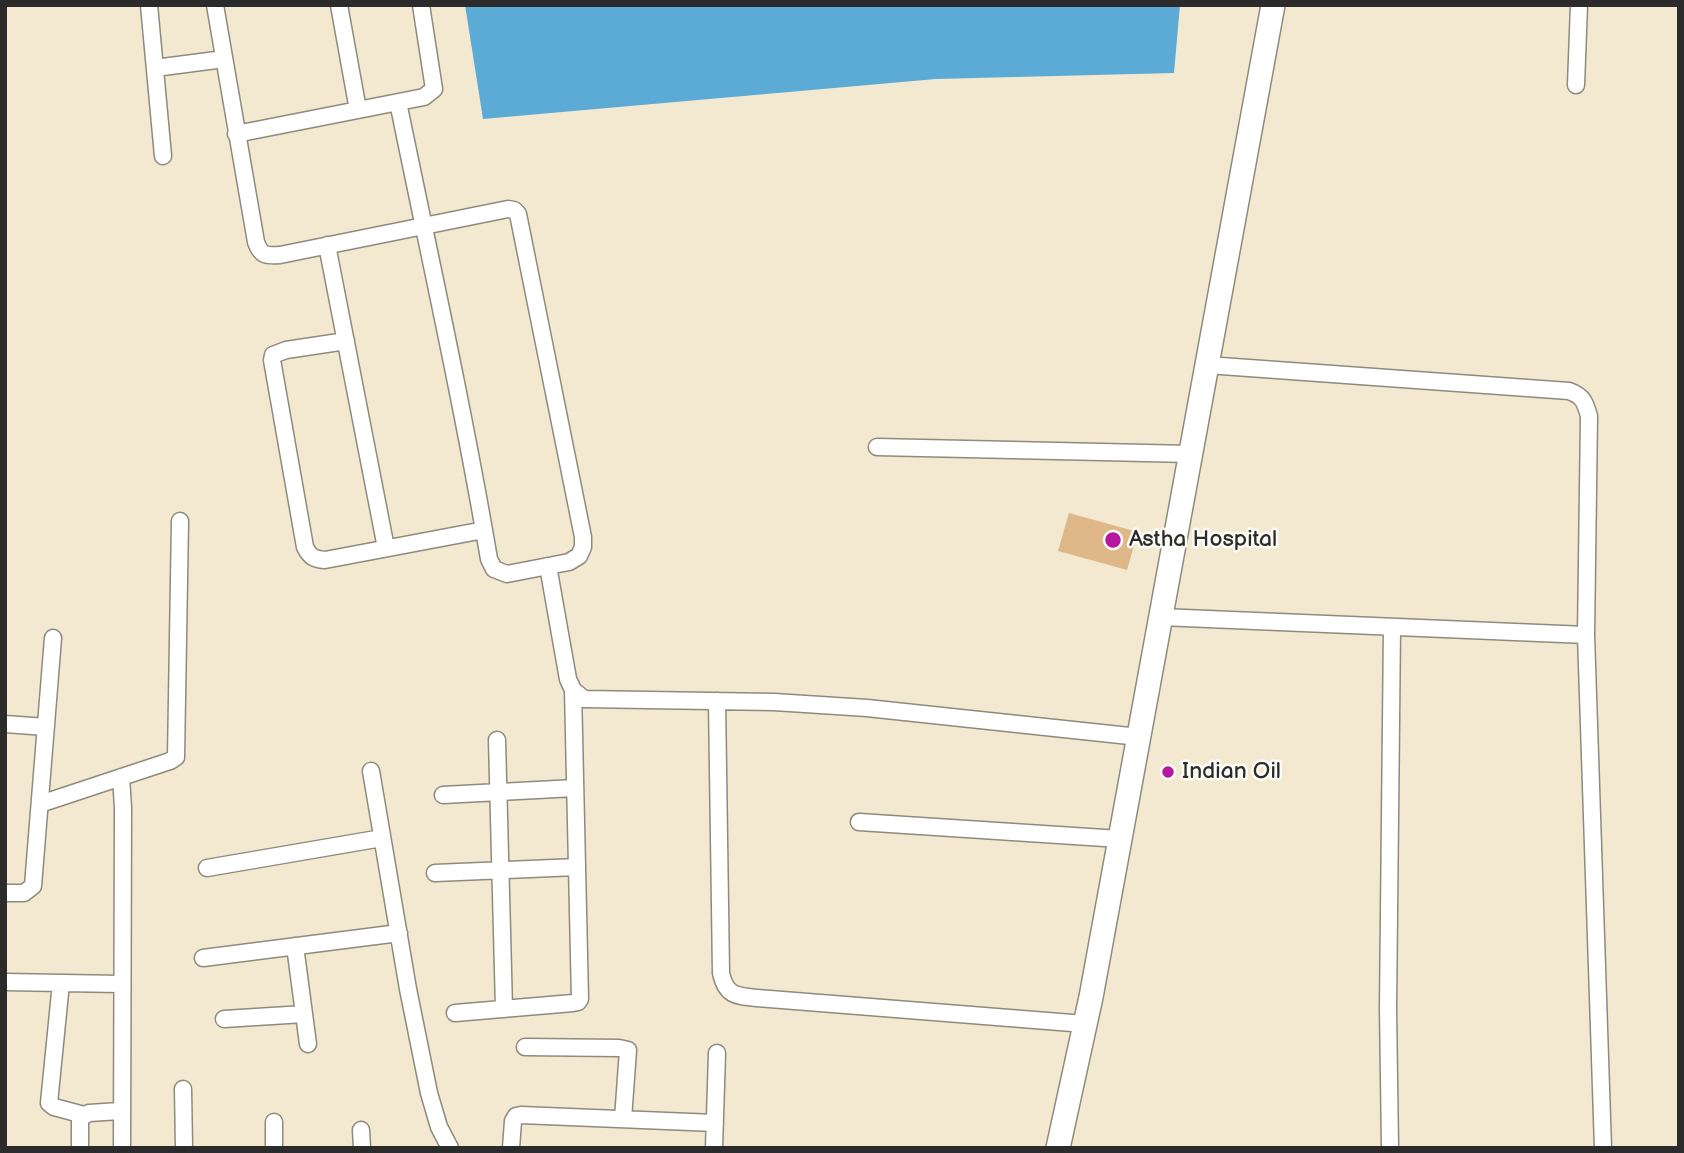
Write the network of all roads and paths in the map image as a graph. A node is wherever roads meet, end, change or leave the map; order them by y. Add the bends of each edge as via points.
1 (149, 5) edge
2 (215, 5) edge
3 (339, 5) edge
4 (421, 5) edge
5 (1273, 5) edge
6 (1579, 5) edge
7 (224, 59) junction
8 (155, 68) junction
9 (1576, 85) dead end
10 (398, 102) junction
11 (358, 110) junction
12 (236, 134) junction
13 (163, 156) dead end
14 (423, 226) junction
15 (327, 245) junction
16 (346, 341) junction
17 (1207, 365) junction
18 (877, 447) dead end
19 (1191, 454) junction
20 (180, 521) dead end
21 (484, 530) junction
22 (386, 548) junction
23 (548, 566) junction
24 (1161, 617) junction
25 (1392, 627) junction
26 (1586, 635) junction
27 (53, 638) dead end
28 (572, 691) junction
29 (717, 701) junction
30 (5, 724) edge
31 (46, 727) junction
32 (1139, 737) junction
33 (497, 740) dead end
34 (371, 771) dead end
35 (121, 777) junction
36 (575, 788) junction
37 (499, 792) junction
38 (443, 795) dead end
39 (40, 804) junction
40 (859, 821) dead end
41 (382, 838) junction
42 (1120, 839) junction
43 (577, 867) junction
44 (207, 868) dead end
45 (500, 869) junction
46 (435, 873) dead end
47 (5, 893) edge
48 (399, 933) junction
49 (295, 946) junction
50 (203, 958) dead end
51 (5, 982) edge
52 (61, 983) junction
53 (121, 984) junction
54 (503, 1009) junction
55 (455, 1013) dead end
56 (304, 1014) junction
57 (224, 1019) dead end
58 (1085, 1024) junction
59 (308, 1044) dead end
60 (525, 1047) dead end
61 (717, 1053) dead end
62 (183, 1089) dead end
63 (120, 1111) junction
64 (84, 1115) junction
65 (623, 1119) junction
66 (274, 1122) dead end
67 (715, 1124) junction
68 (361, 1130) dead end
69 (80, 1148) edge
70 (122, 1148) edge
71 (184, 1148) edge
72 (274, 1148) edge
73 (362, 1148) edge
74 (450, 1148) edge
75 (511, 1148) edge
76 (714, 1148) edge
77 (1058, 1148) edge
78 (1390, 1148) edge
79 (1603, 1148) edge

1 - 8 street
2 - 7 street
3 - 11 street
4 - 10 street via 434,89 425,97
5 - 17 highway
6 - 9 street
7 - 8 street
7 - 12 street
8 - 13 street
10 - 11 street
10 - 14 street
11 - 12 street
12 - 15 street via 260,252 267,256
14 - 15 street
14 - 21 street
14 - 23 street via 509,209 518,214 583,537 579,556
15 - 16 street
16 - 22 street
16 - 22 street via 286,350 271,360 305,547 315,559
17 - 19 highway
17 - 26 street via 1578,394 1589,416
18 - 19 street
19 - 24 highway
20 - 35 street via 177,752 170,761
21 - 22 street
21 - 23 street via 489,559 499,573
23 - 28 street
24 - 25 street
24 - 32 highway
25 - 26 street
25 - 78 street
26 - 79 street
27 - 31 street
28 - 29 street via 593,700
28 - 36 street
29 - 32 street via 912,711
29 - 58 street via 721,973 729,992
30 - 31 street
31 - 39 street
32 - 42 highway
33 - 37 street
34 - 41 street
35 - 39 street
35 - 53 street
36 - 37 street
36 - 43 street
37 - 38 street
37 - 45 street
39 - 47 street via 33,886 24,893
40 - 42 street
41 - 44 street
41 - 48 street
42 - 58 highway
43 - 45 street
43 - 54 street via 580,999
45 - 46 street
45 - 54 street
48 - 49 street
48 - 74 street via 429,1093
49 - 50 street
49 - 56 street
51 - 52 street
52 - 53 street
52 - 64 street via 49,1103
53 - 63 street
54 - 55 street
56 - 57 street
56 - 59 street
58 - 77 highway
60 - 65 street via 628,1050
61 - 67 street
62 - 71 street
63 - 64 street
63 - 70 street
64 - 69 street via 79,1123
65 - 67 street
65 - 75 street via 516,1116
66 - 72 street
67 - 76 street
68 - 73 street

